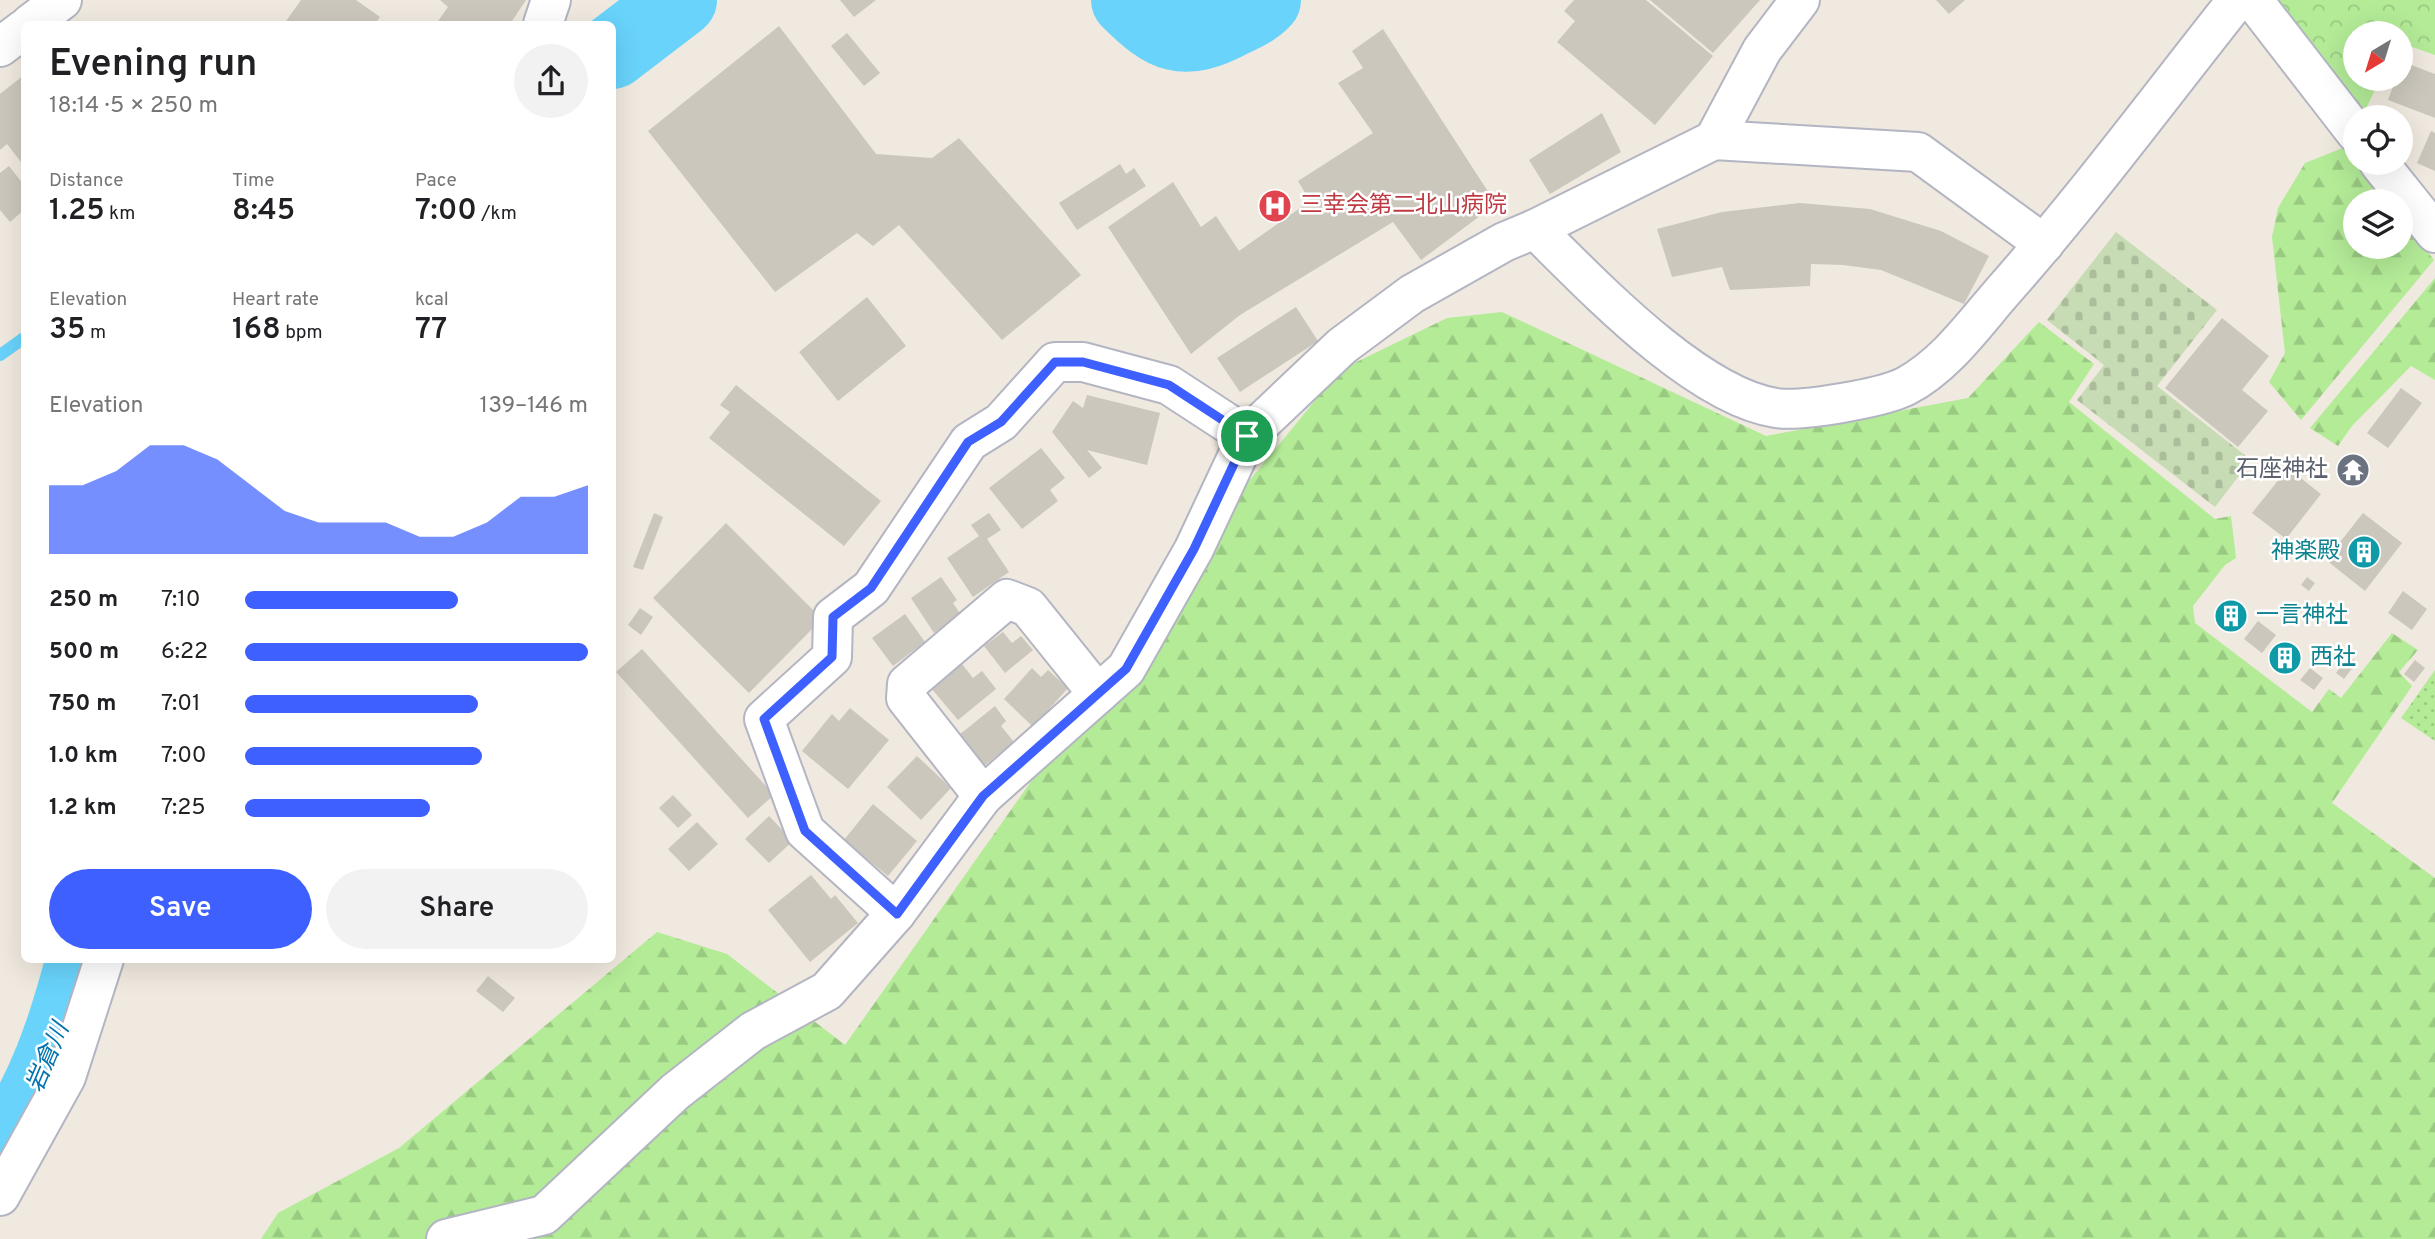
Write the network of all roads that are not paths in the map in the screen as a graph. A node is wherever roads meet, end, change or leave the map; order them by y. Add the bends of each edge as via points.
1 (62, 0) edge
2 (551, 0) edge
3 (1800, 0) edge
4 (2237, 0) edge
5 (2253, 0) edge
6 (34, 21) edge
7 (544, 21) edge
8 (21, 31) edge
9 (0, 47) edge
10 (2343, 116) edge
11 (1714, 140) junction
12 (2389, 175) edge
13 (1535, 229) junction
14 (2435, 233) edge
15 (2044, 244) junction
16 (1247, 436) junction
17 (1098, 694) junction
18 (983, 796) junction
19 (897, 914) junction
20 (103, 963) edge
21 (0, 1196) edge
22 (446, 1239) edge

1 - 6 street
2 - 7 street
3 - 11 street via 1762,50
4 - 15 street
5 - 10 street
8 - 9 street
11 - 13 street
11 - 15 street via 1918,152
12 - 14 street
13 - 15 street via 1684,364 1735,394 1776,408 1849,401 1905,386 1951,351
13 - 16 street via 1412,295 1342,346
16 - 17 street via 1194,549 1126,669
16 - 19 street via 1169,385 1083,362 1055,362 1001,422 968,442 871,588 833,617 832,657 764,719 805,831
17 - 18 street
17 - 18 street via 1028,607 1007,599 907,684 905,698
18 - 19 street
19 - 22 street via 827,991 753,1031 675,1093 544,1215
20 - 21 street via 66,1077

